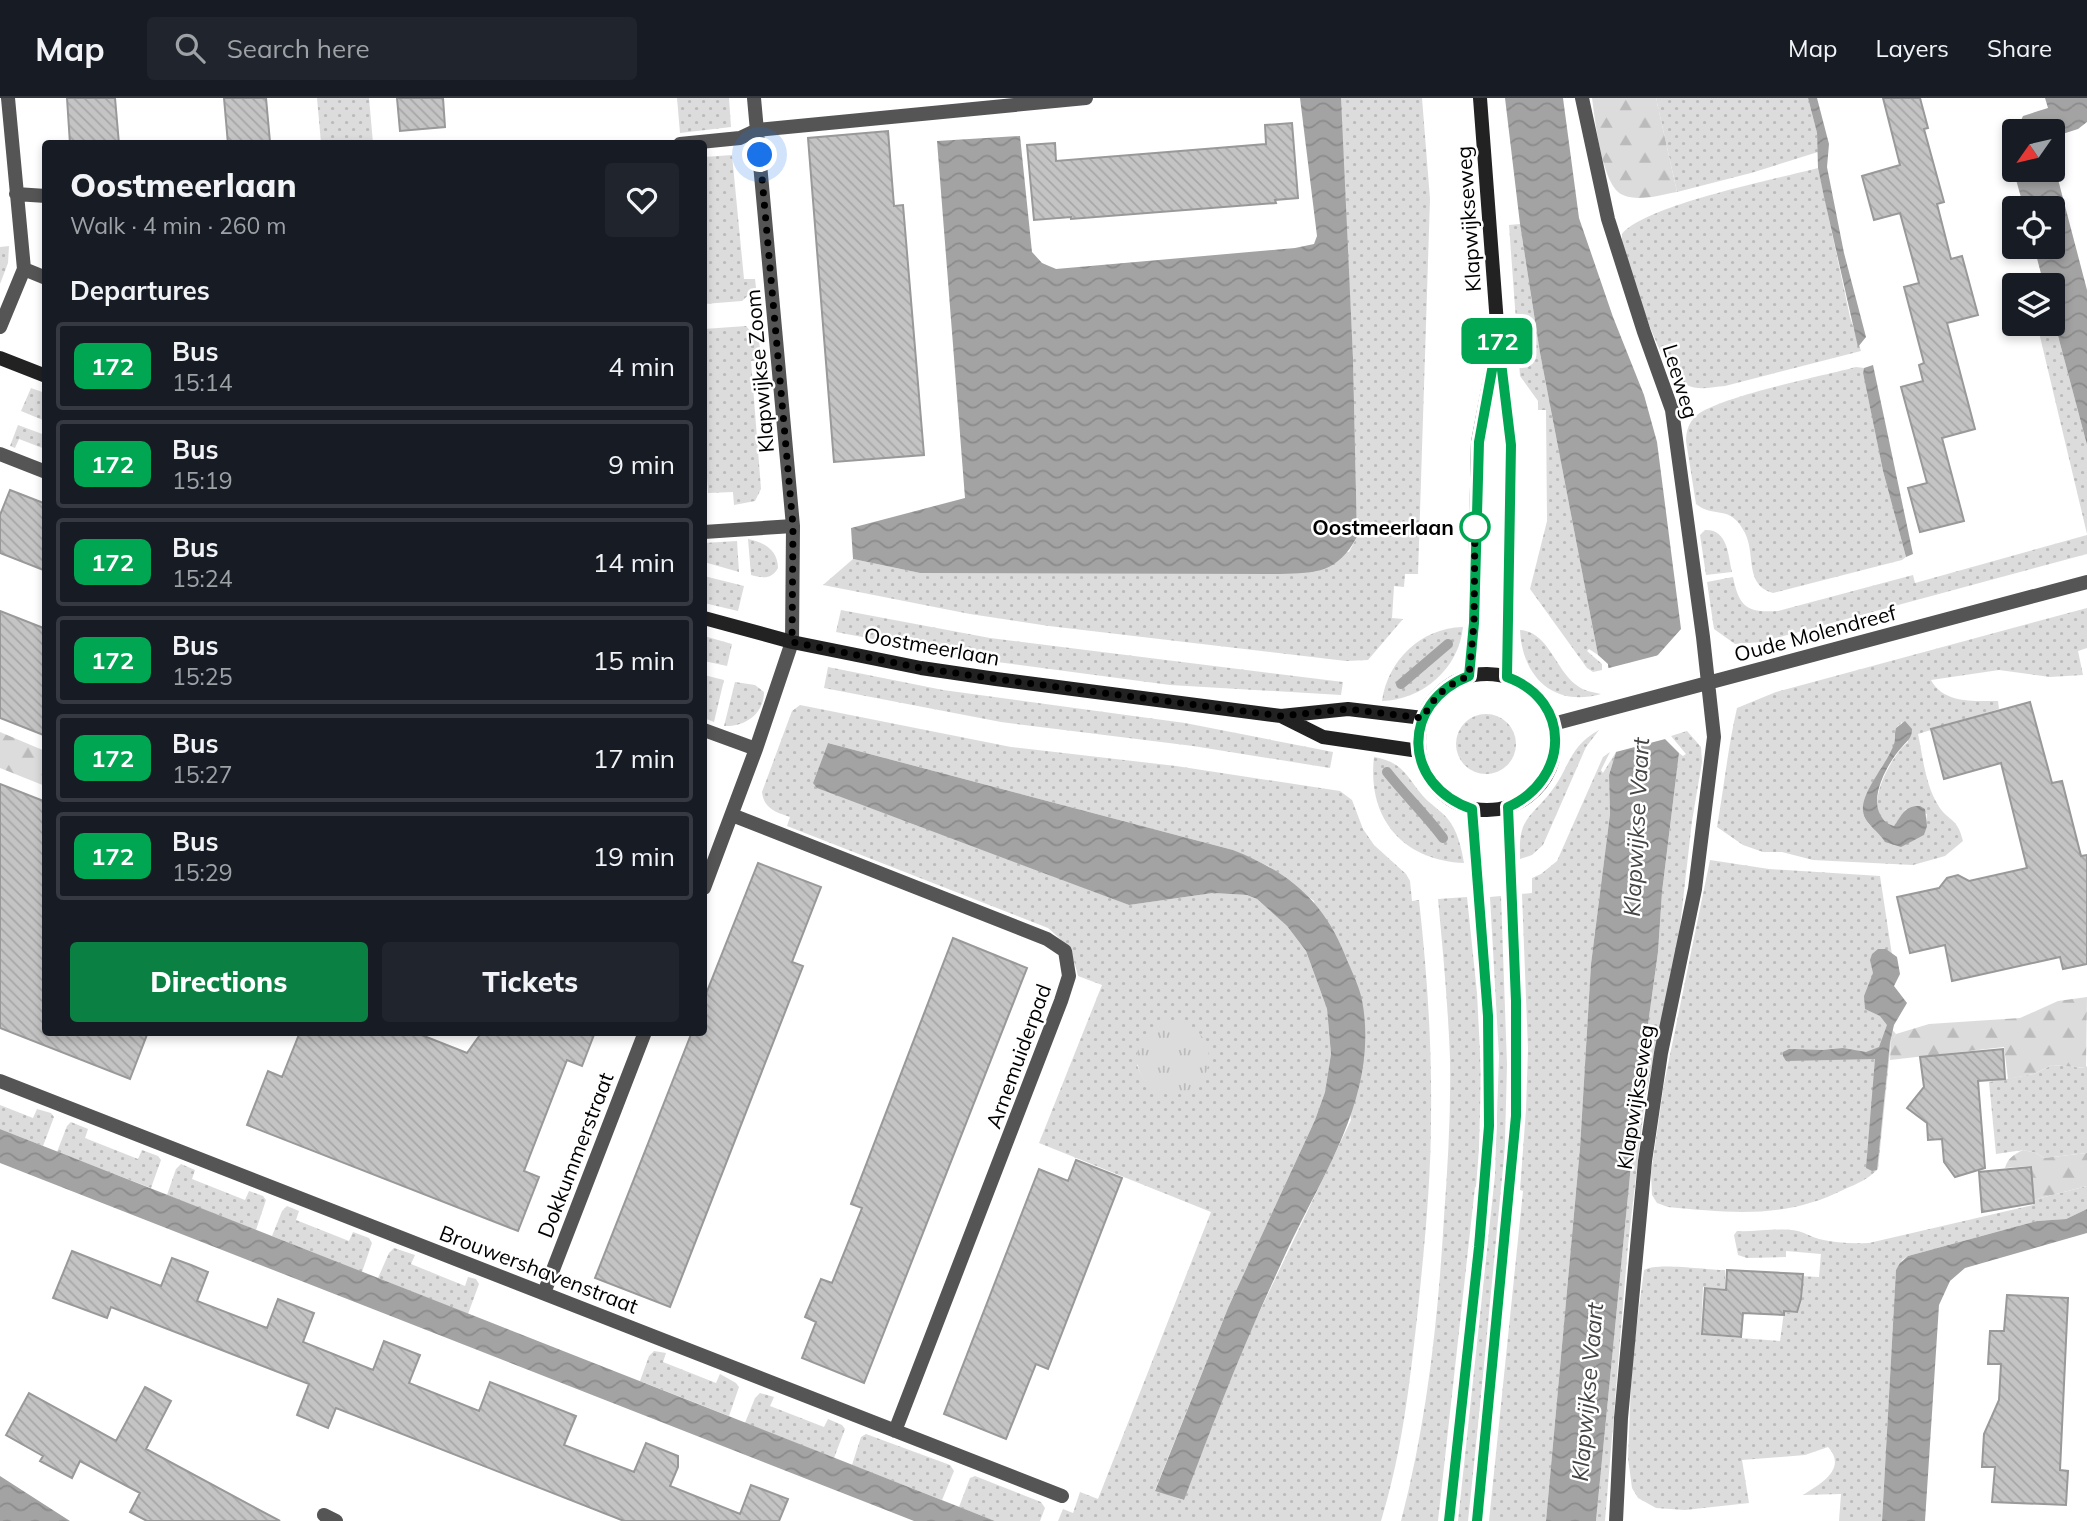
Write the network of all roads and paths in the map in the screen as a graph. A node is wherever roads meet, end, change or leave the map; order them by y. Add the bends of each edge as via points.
1 (8, 98) edge
2 (754, 98) edge
3 (1086, 98) edge
4 (1480, 98) edge
5 (1582, 98) edge
6 (757, 130) junction
7 (707, 141) edge
8 (16, 194) junction
9 (42, 196) edge
10 (24, 269) junction
11 (42, 276) edge
12 (0, 327) edge
13 (1498, 337) junction
14 (0, 358) edge
15 (42, 374) edge
16 (0, 454) edge
17 (42, 470) edge
18 (793, 526) junction
19 (707, 532) edge
20 (2087, 582) edge
21 (707, 619) edge
22 (792, 642) junction
23 (1469, 676) junction
24 (1507, 677) junction
25 (1708, 683) junction
26 (1281, 716) junction
27 (1423, 718) junction
28 (1553, 724) junction
29 (707, 731) edge
30 (756, 750) junction
31 (1419, 751) junction
32 (1508, 807) junction
33 (1472, 809) junction
34 (732, 816) junction
35 (707, 880) edge
36 (643, 1036) edge
37 (0, 1081) edge
38 (544, 1293) junction
39 (895, 1431) junction
40 (1062, 1496) dead end
41 (1449, 1521) edge
42 (1477, 1521) edge
43 (1616, 1521) edge

1 - 8 street
2 - 6 street, Klapwijkse Zoom
3 - 6 street
4 - 13 main road, Klapwijkseweg
5 - 25 street, Leeweg via 1608,219 1672,410
6 - 7 street via 740,138
6 - 18 street, Klapwijkse Zoom
8 - 9 street
8 - 10 street
10 - 11 street
10 - 12 street
13 - 23 main road, Klapwijkseweg via 1479,442
13 - 24 main road, Klapwijkseweg via 1511,445
14 - 15 main road
16 - 17 street
18 - 19 street
18 - 22 street, Klapwijkse Zoom
20 - 25 street, Oude Molendreef
21 - 22 main road, Oostmeerlaan
22 - 26 main road, Oostmeerlaan via 921,668
22 - 30 street
23 - 24 main road
23 - 27 main road via 1439,692
24 - 28 main road via 1536,695
25 - 28 street, Oude Molendreef
25 - 43 street, Klapwijkseweg via 1714,737 1695,889 1661,1053 1645,1161
26 - 27 main road, Oostmeerlaan via 1348,709
26 - 31 main road, Oostmeerlaan via 1323,737
27 - 31 main road
28 - 32 main road via 1555,750 1548,774 1532,793
29 - 30 street
30 - 34 street
31 - 33 main road via 1433,783 1457,804
32 - 33 main road
32 - 42 main road via 1516,1116
33 - 41 main road via 1488,1016 1489,1126
34 - 35 street
34 - 39 street, Arnemuiderpad via 1047,939 1065,951 1069,976 1062,1001
36 - 38 street, Dokkummerstraat
37 - 38 street, Brouwershavenstraat
38 - 39 street, Brouwershavenstraat
39 - 40 street, Brouwershavenstraat

